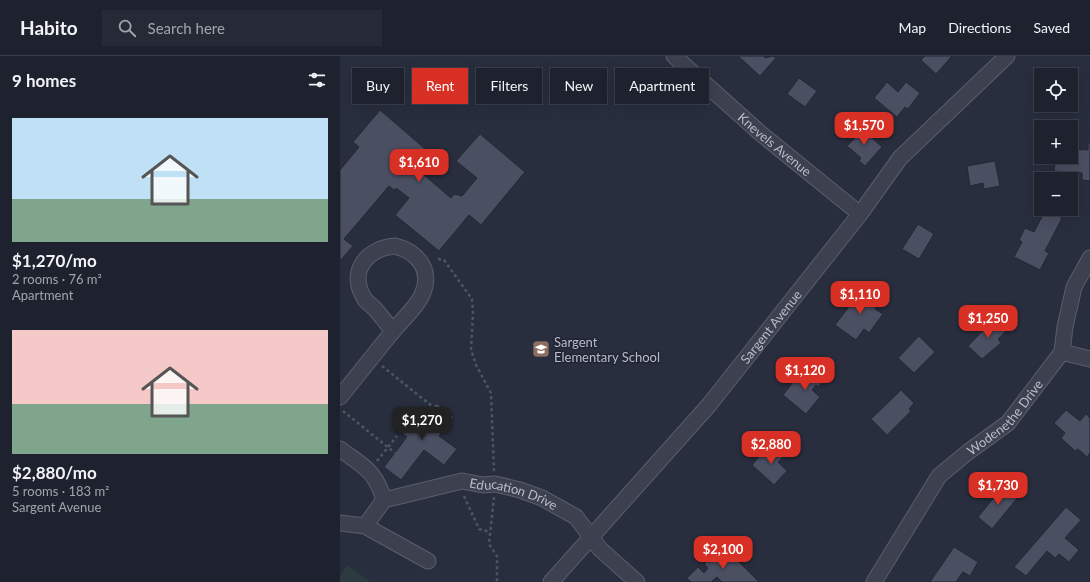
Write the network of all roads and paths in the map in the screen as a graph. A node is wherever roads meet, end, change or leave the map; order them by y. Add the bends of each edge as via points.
1 (674, 56) edge
2 (1007, 56) edge
3 (860, 214) junction
4 (1090, 258) edge
5 (438, 259) dead end
6 (393, 331) junction
7 (1062, 352) junction
8 (1090, 359) edge
9 (381, 365) dead end
10 (340, 397) edge
11 (433, 407) dead end
12 (340, 408) edge
13 (397, 436) dead end
14 (388, 447) junction
15 (340, 449) edge
16 (395, 453) dead end
17 (369, 471) junction
18 (462, 481) junction
19 (495, 484) junction
20 (384, 500) junction
21 (340, 523) edge
22 (366, 526) junction
23 (490, 532) junction
24 (592, 537) junction
25 (428, 561) dead end
26 (497, 582) edge
27 (551, 582) edge
28 (637, 582) edge
29 (874, 582) edge

1 - 3 street, Knevels Avenue via 759,132
2 - 3 street, Sargent Avenue via 900,158
3 - 24 street, Sargent Avenue via 709,405
4 - 7 street via 1074,287
5 - 19 path via 444,260 451,268 472,299 471,349 476,365 491,393
6 - 6 street via 422,296 425,285 424,269 415,255 406,249 384,246 365,258 358,279 365,300
6 - 10 street
7 - 8 street
7 - 29 street, Wodenethe Drive via 1008,423 939,476
9 - 11 path
12 - 14 path
13 - 14 path
14 - 16 path
14 - 17 path
15 - 17 street
17 - 20 street via 380,485
18 - 19 street, Education Drive
18 - 20 street, Education Drive
18 - 23 path via 462,493 479,529
19 - 23 path
19 - 24 street, Education Drive via 542,498 576,517
20 - 22 street
21 - 22 street
22 - 25 street
23 - 26 path via 489,544 497,556
24 - 27 street, Sargent Avenue
24 - 28 street via 600,549

